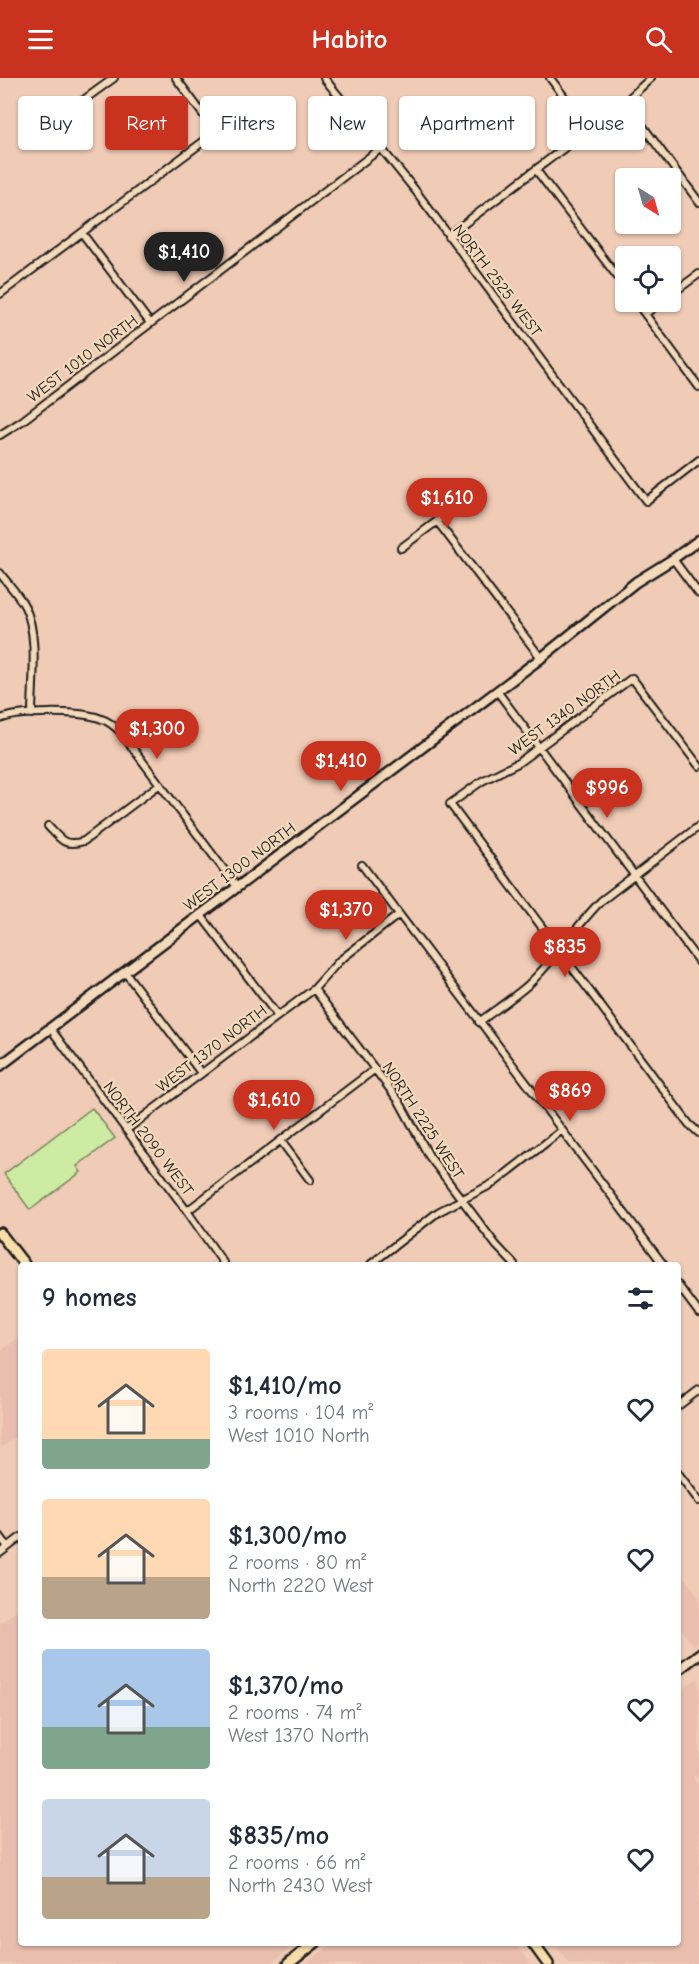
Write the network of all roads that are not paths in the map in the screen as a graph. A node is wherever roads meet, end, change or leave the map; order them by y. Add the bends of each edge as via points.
1 (114, 78) edge
2 (176, 78) edge
3 (324, 78) edge
4 (550, 78) edge
5 (651, 78) edge
6 (89, 96) edge
7 (338, 96) edge
8 (564, 96) edge
9 (632, 96) edge
10 (645, 129) edge
11 (379, 150) edge
12 (381, 150) edge
13 (561, 150) edge
14 (536, 170) junction
15 (699, 202) edge
16 (82, 233) junction
17 (448, 236) junction
18 (615, 274) edge
19 (699, 274) edge
20 (681, 287) edge
21 (0, 294) edge
22 (648, 312) edge
23 (645, 314) joint
24 (150, 323) junction
25 (699, 387) edge
26 (0, 435) edge
27 (699, 460) edge
28 (478, 490) dead end
29 (437, 521) junction
30 (699, 540) edge
31 (401, 548) dead end
32 (673, 559) junction
33 (0, 573) edge
34 (699, 594) edge
35 (540, 658) junction
36 (497, 691) junction
37 (32, 714) junction
38 (0, 719) edge
39 (539, 747) junction
40 (699, 766) edge
41 (160, 784) junction
42 (48, 826) dead end
43 (699, 826) edge
44 (362, 866) dead end
45 (634, 875) junction
46 (237, 887) junction
47 (200, 914) junction
48 (398, 915) junction
49 (559, 950) junction
50 (699, 962) edge
51 (125, 972) junction
52 (314, 989) junction
53 (277, 1015) junction
54 (480, 1022) junction
55 (50, 1028) junction
56 (0, 1066) edge
57 (375, 1069) junction
58 (201, 1073) junction
59 (126, 1130) junction
60 (561, 1131) junction
61 (699, 1133) edge
62 (281, 1141) junction
63 (310, 1180) dead end
64 (461, 1199) junction
65 (187, 1211) junction
66 (0, 1233) edge
67 (22, 1262) edge
68 (223, 1262) edge
69 (374, 1262) edge
70 (511, 1262) edge
71 (661, 1262) edge
72 (681, 1289) edge
73 (699, 1313) edge
74 (699, 1390) edge
75 (681, 1404) edge
76 (681, 1477) edge
77 (699, 1501) edge
78 (0, 1536) edge
79 (18, 1539) edge
80 (8, 1547) junction
81 (0, 1552) edge
82 (699, 1654) edge
83 (681, 1668) edge
84 (311, 1946) edge
85 (535, 1946) edge
86 (288, 1964) edge
87 (548, 1964) edge

1 - 6 street
2 - 16 street via 216,132
3 - 7 street, NORTH 2525 WEST
4 - 8 street
5 - 9 street
10 - 15 street
11 - 24 street, WEST 1010 NORTH
12 - 17 street, NORTH 2525 WEST
13 - 14 street
14 - 17 street
14 - 18 street
16 - 21 street
16 - 24 street
17 - 27 street, NORTH 2525 WEST via 646,501
19 - 20 street
22 - 23 street
23 - 25 street
24 - 26 street, WEST 1010 NORTH
28 - 29 street
29 - 31 street
29 - 35 street
30 - 32 street, WEST 1300 NORTH
32 - 34 street
32 - 35 street, WEST 1300 NORTH via 636,582
33 - 37 street via 24,605 30,621
35 - 36 street, WEST 1300 NORTH
36 - 39 street
36 - 46 street, WEST 1300 NORTH
37 - 38 street
37 - 41 street via 87,715 108,721
39 - 40 street, WEST 1340 NORTH via 632,678
39 - 45 street
39 - 49 street, WEST 1340 NORTH via 450,804
41 - 42 street via 84,841 62,841
41 - 46 street
43 - 45 street
44 - 48 street
45 - 49 street via 587,914
45 - 50 street
46 - 47 street, WEST 1300 NORTH
47 - 51 street, WEST 1300 NORTH
47 - 53 street
48 - 52 street, WEST 1370 NORTH via 339,961
48 - 54 street
49 - 54 street via 528,985
49 - 61 street
51 - 55 street, WEST 1300 NORTH
51 - 58 street
52 - 53 street, WEST 1370 NORTH
52 - 57 street, NORTH 2225 WEST
53 - 58 street, WEST 1370 NORTH
54 - 60 street
55 - 56 street, WEST 1300 NORTH
55 - 59 street, NORTH 2090 WEST
57 - 62 street
57 - 64 street, NORTH 2225 WEST
58 - 59 street, WEST 1370 NORTH
59 - 65 street, NORTH 2090 WEST
60 - 64 street via 494,1184
60 - 71 street
62 - 63 street
62 - 65 street
64 - 69 street
64 - 70 street, NORTH 2225 WEST
65 - 68 street, NORTH 2090 WEST
66 - 67 main road
72 - 73 street
74 - 75 street
76 - 77 street
78 - 80 street
79 - 80 street
80 - 81 street
82 - 83 street
84 - 86 main road
85 - 87 main road

